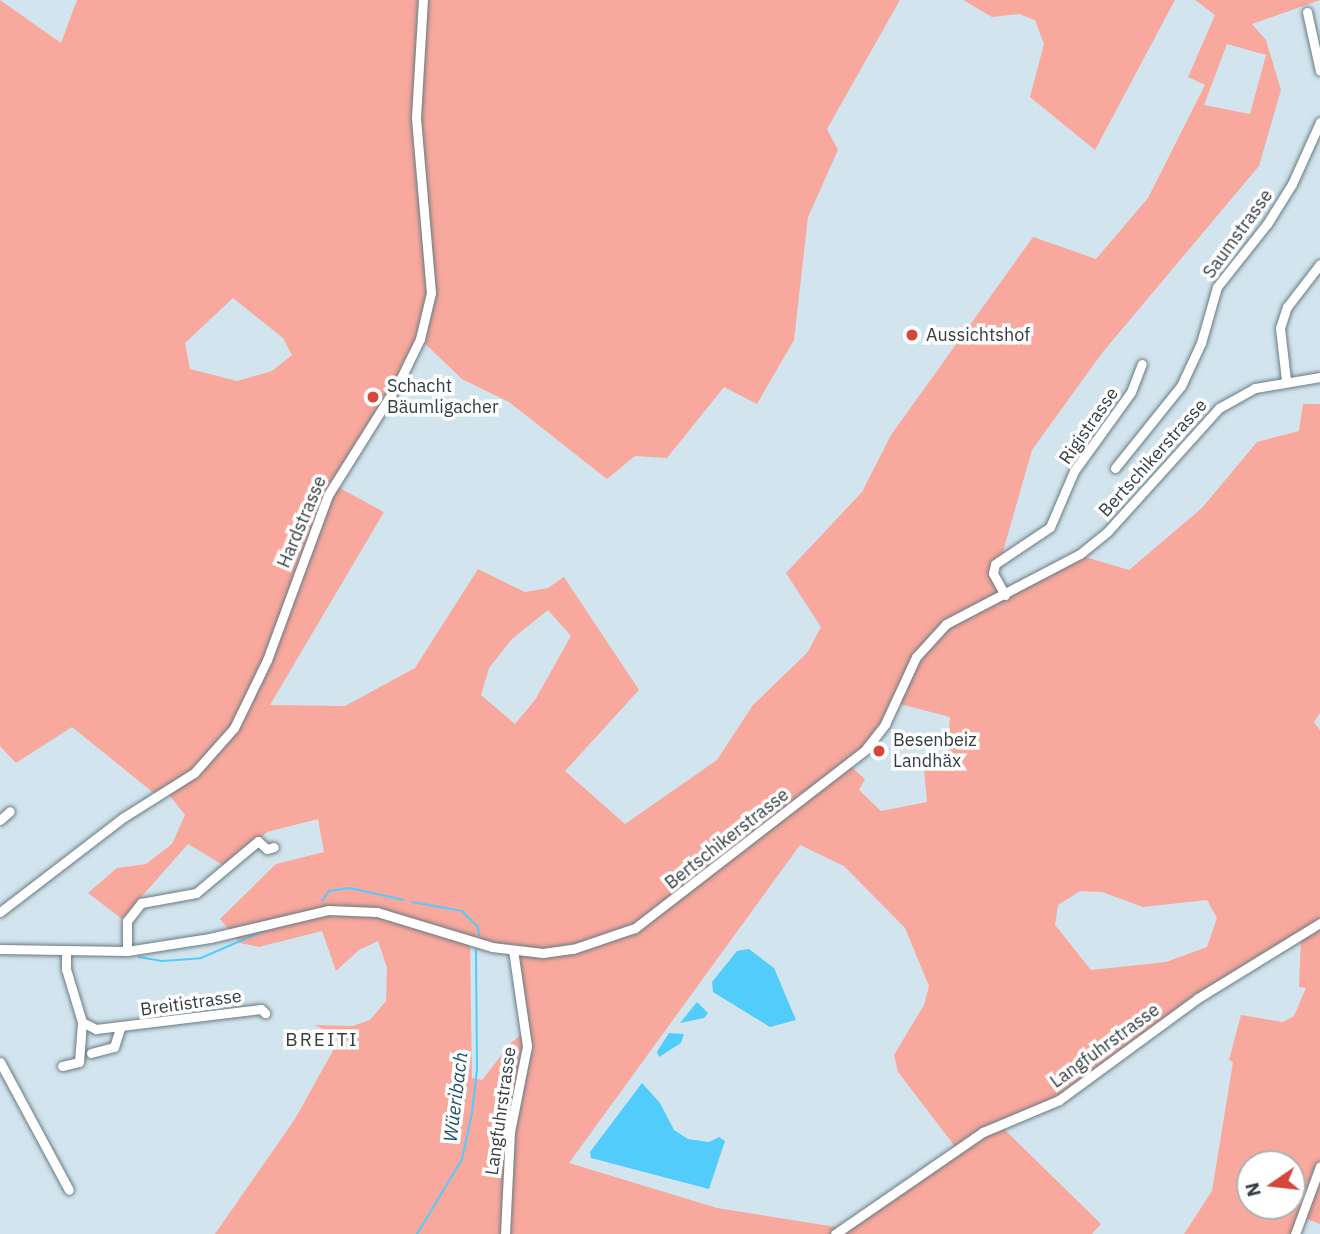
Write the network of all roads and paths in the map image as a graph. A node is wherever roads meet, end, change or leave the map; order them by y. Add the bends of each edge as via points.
1 (423, 0) edge
2 (1307, 12) dead end
3 (1320, 71) edge
4 (1320, 122) edge
5 (1320, 264) edge
6 (1142, 364) dead end
7 (1320, 377) edge
8 (1286, 380) junction
9 (1115, 468) dead end
10 (1005, 595) junction
11 (10, 811) dead end
12 (0, 820) edge
13 (274, 847) dead end
14 (0, 912) edge
15 (1320, 923) edge
16 (0, 949) edge
17 (513, 950) junction
18 (127, 951) junction
19 (66, 952) junction
20 (265, 1013) dead end
21 (82, 1022) junction
22 (120, 1028) junction
23 (91, 1053) dead end
24 (0, 1062) edge
25 (62, 1066) dead end
26 (1320, 1166) edge
27 (69, 1190) dead end
28 (505, 1234) edge
29 (835, 1234) edge
30 (1295, 1234) edge

1 - 14 street, Hardstrasse via 416,117 431,293 420,339 399,382 328,495 267,660 228,736 194,773 124,817
2 - 3 street
4 - 9 street, Saumstrasse via 1286,194 1217,288 1201,343 1181,386
5 - 8 street via 1287,307 1280,328
6 - 10 street, Rigistrasse via 1132,392 1074,471 1050,527 995,564 993,573
7 - 8 street, Bertschikerstrasse
8 - 10 street, Bertschikerstrasse via 1255,388 1219,408 1108,531 1058,568
10 - 17 street, Bertschikerstrasse via 969,611 929,639 885,724 865,750 663,909 635,928 573,949
11 - 12 street
13 - 18 street via 267,849 258,841 196,893 141,903 127,921
15 - 29 street, Langfuhrstrasse via 1198,998 1059,1100 983,1132
16 - 19 street, Bertschikerstrasse
17 - 18 street, Bertschikerstrasse via 470,942 401,917 356,909 301,914 210,938
17 - 28 street, Langfuhrstrasse via 527,1046 510,1132
18 - 19 street, Bertschikerstrasse
19 - 21 street via 68,980
20 - 22 street, Breitistrasse via 261,1009
21 - 22 street, Breitistrasse via 96,1029
21 - 25 street via 79,1062
22 - 23 street, Breitistrasse via 114,1047
24 - 27 street
26 - 30 street

